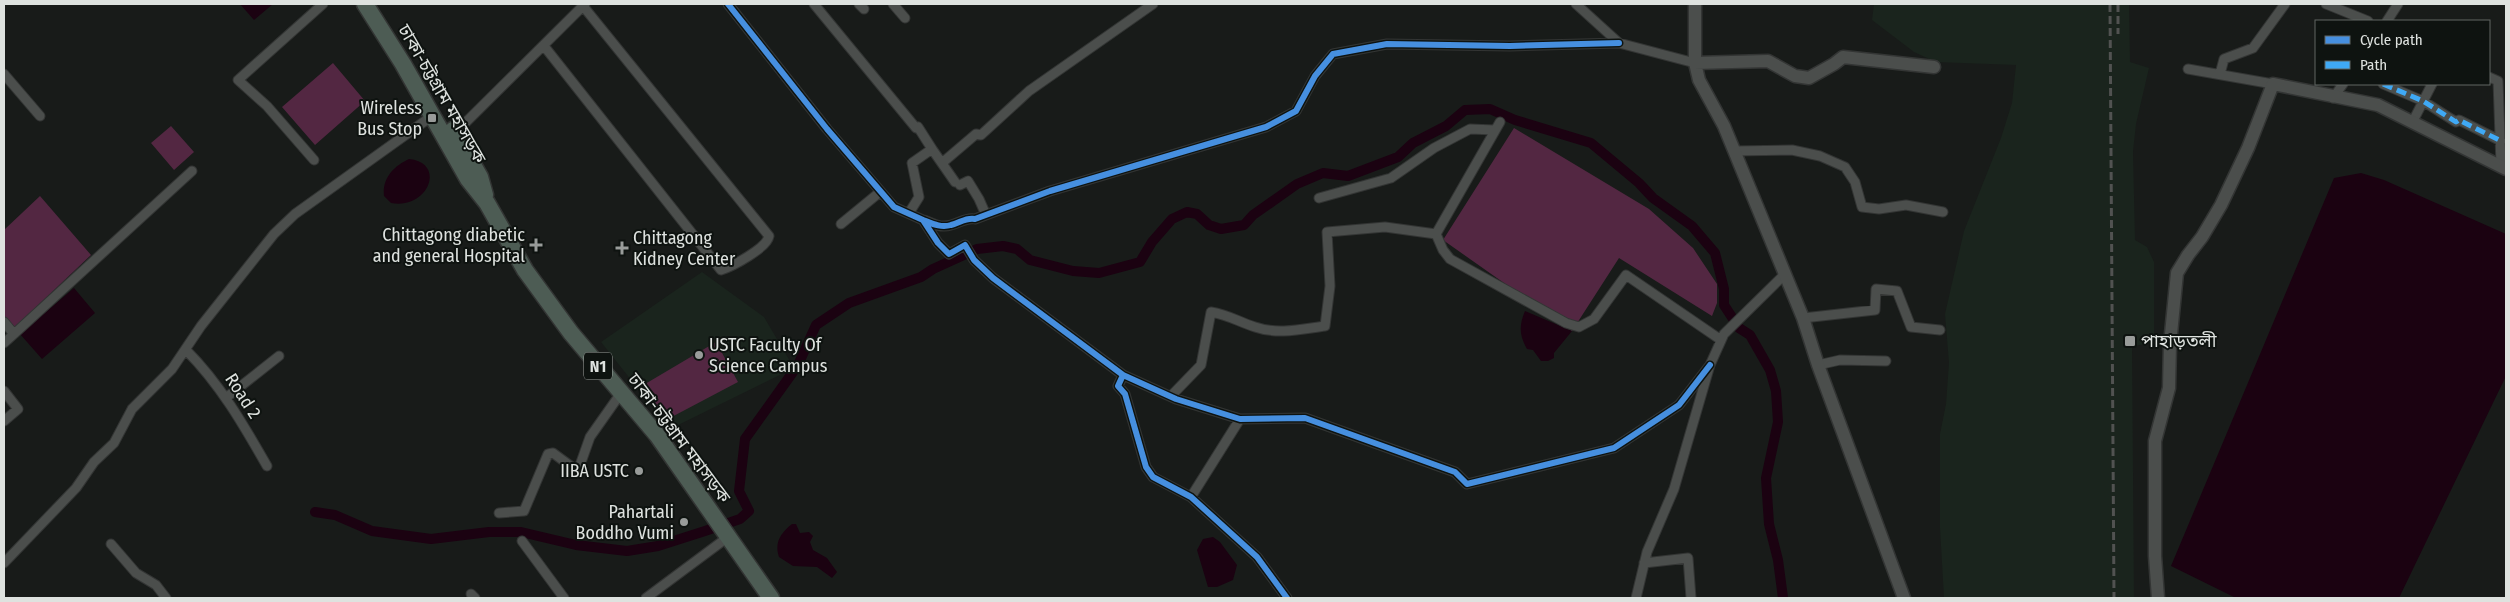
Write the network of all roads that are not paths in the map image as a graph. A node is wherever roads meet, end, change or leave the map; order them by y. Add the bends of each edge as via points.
1 (323, 4) edge
2 (365, 4) edge
3 (377, 4) edge
4 (728, 4) edge
5 (814, 4) edge
6 (893, 4) edge
7 (1153, 4) edge
8 (1576, 4) edge
9 (1694, 4) edge
10 (2285, 4) edge
11 (2326, 4) edge
12 (2398, 4) edge
13 (584, 5) edge
14 (905, 18) dead end
15 (2366, 20) edge
16 (2388, 20) edge
17 (1619, 43) junction
18 (544, 46) junction
19 (1695, 63) junction
20 (1934, 67) dead end
21 (2188, 69) dead end
22 (4, 74) edge
23 (2220, 74) junction
24 (2490, 77) edge
25 (2273, 84) junction
26 (2341, 85) edge
27 (2385, 85) edge
28 (2431, 85) edge
29 (2333, 98) junction
30 (2423, 101) junction
31 (40, 116) dead end
32 (432, 116) junction
33 (2412, 122) junction
34 (455, 132) junction
35 (2501, 141) junction
36 (932, 149) junction
37 (1734, 151) junction
38 (314, 160) dead end
39 (942, 163) junction
40 (2504, 167) edge
41 (192, 171) dead end
42 (880, 192) junction
43 (1319, 198) dead end
44 (487, 203) junction
45 (1943, 212) dead end
46 (908, 213) junction
47 (986, 215) junction
48 (924, 220) junction
49 (841, 224) dead end
50 (1436, 234) junction
51 (1785, 274) junction
52 (1803, 318) junction
53 (4, 322) edge
54 (1940, 330) dead end
55 (14, 334) junction
56 (1723, 337) junction
57 (4, 343) edge
58 (186, 350) junction
59 (279, 356) dead end
60 (1886, 360) dead end
61 (1710, 365) junction
62 (1818, 365) junction
63 (1123, 375) junction
64 (4, 391) edge
65 (621, 393) junction
66 (1171, 396) junction
67 (227, 397) junction
68 (1240, 419) junction
69 (4, 421) edge
70 (267, 466) dead end
71 (1191, 497) junction
72 (499, 513) dead end
73 (723, 531) junction
74 (522, 541) dead end
75 (111, 544) dead end
76 (1644, 563) junction
77 (4, 564) edge
78 (166, 598) edge
79 (564, 598) edge
80 (646, 598) edge
81 (771, 598) edge
82 (1287, 598) edge
83 (1636, 598) edge
84 (1691, 598) edge
85 (1904, 598) edge
86 (2158, 598) edge

1 - 38 street via 238,80 267,106
2 - 32 highway, ঢাকা-চট্টগ্রাম মহাসড়ক / N1
3 - 34 highway, ঢাকা-চট্টগ্রাম মহাসড়ক / N1
4 - 42 street
5 - 36 street via 918,127
6 - 14 street
7 - 39 street via 1029,91 986,133 976,134
8 - 17 street
9 - 19 street
10 - 23 street via 2253,48 2224,59
11 - 15 street
12 - 16 street
13 - 18 street
13 - 18 street via 769,236 765,245 721,270
17 - 19 street
17 - 47 street via 1510,46 1387,44 1333,54 1315,76 1296,111 1266,127 1077,183
18 - 34 street
19 - 20 street via 1768,61 1775,62 1795,76 1808,78 1843,57
19 - 37 street via 1699,80
21 - 23 street
22 - 31 street
23 - 25 street
24 - 35 street via 2498,81
25 - 29 street
25 - 86 street via 2221,205 2177,273 2169,388 2155,441
26 - 29 street
27 - 30 street
28 - 30 street
29 - 33 street via 2378,105
30 - 33 street
30 - 35 street via 2456,122 2459,120
32 - 44 highway, ঢাকা-চট্টগ্রাম মহাসড়ক / N1 via 468,179
32 - 58 street via 295,214 274,234 201,326
33 - 40 street
34 - 44 highway, ঢাকা-চট্টগ্রাম মহাসড়ক / N1 via 480,177
35 - 40 street
36 - 39 street
36 - 46 street via 912,163 918,197
37 - 45 street via 1792,150 1820,156 1845,167 1854,182 1862,208 1906,205
37 - 51 street
39 - 47 street via 958,184 968,181
41 - 55 street
42 - 46 street via 894,207
42 - 49 street
43 - 50 street via 1391,178 1434,148 1470,129 1497,126
44 - 65 highway, ঢাকা-চট্টগ্রাম মহাসড়ক / N1 via 545,298
46 - 48 street
47 - 48 street via 951,225 938,226
48 - 63 street via 949,254 965,246 993,278
50 - 56 street via 1442,250 1450,259 1579,328 1594,319 1626,275
50 - 66 street via 1385,227 1327,232 1330,286 1325,326 1278,332 1211,312 1201,364
51 - 52 street
51 - 56 street
52 - 54 street via 1875,310 1876,289 1897,291 1912,327
52 - 62 street
53 - 55 street
55 - 57 street
56 - 61 street
58 - 67 street, Road 2
58 - 77 street via 172,370 132,409 114,443
59 - 67 street
60 - 62 street via 1840,360
61 - 68 street via 1679,405 1614,448 1467,484 1455,472 1305,418
61 - 76 street via 1674,489
62 - 85 street
63 - 66 street
63 - 71 street via 1118,386 1125,394 1146,467 1154,477
64 - 69 street via 18,409
65 - 72 street via 590,437 579,468 576,470 553,453 548,454 524,511
65 - 73 highway, ঢাকা-চট্টগ্রাম মহাসড়ক / N1 via 657,435
66 - 68 street
67 - 70 street, Road 2
68 - 71 street
71 - 82 street via 1256,557
73 - 80 street
73 - 81 highway, ঢাকা-চট্টগ্রাম মহাসড়ক / N1
74 - 79 street
75 - 78 street via 136,574 156,585
76 - 83 street
76 - 84 street via 1688,558

